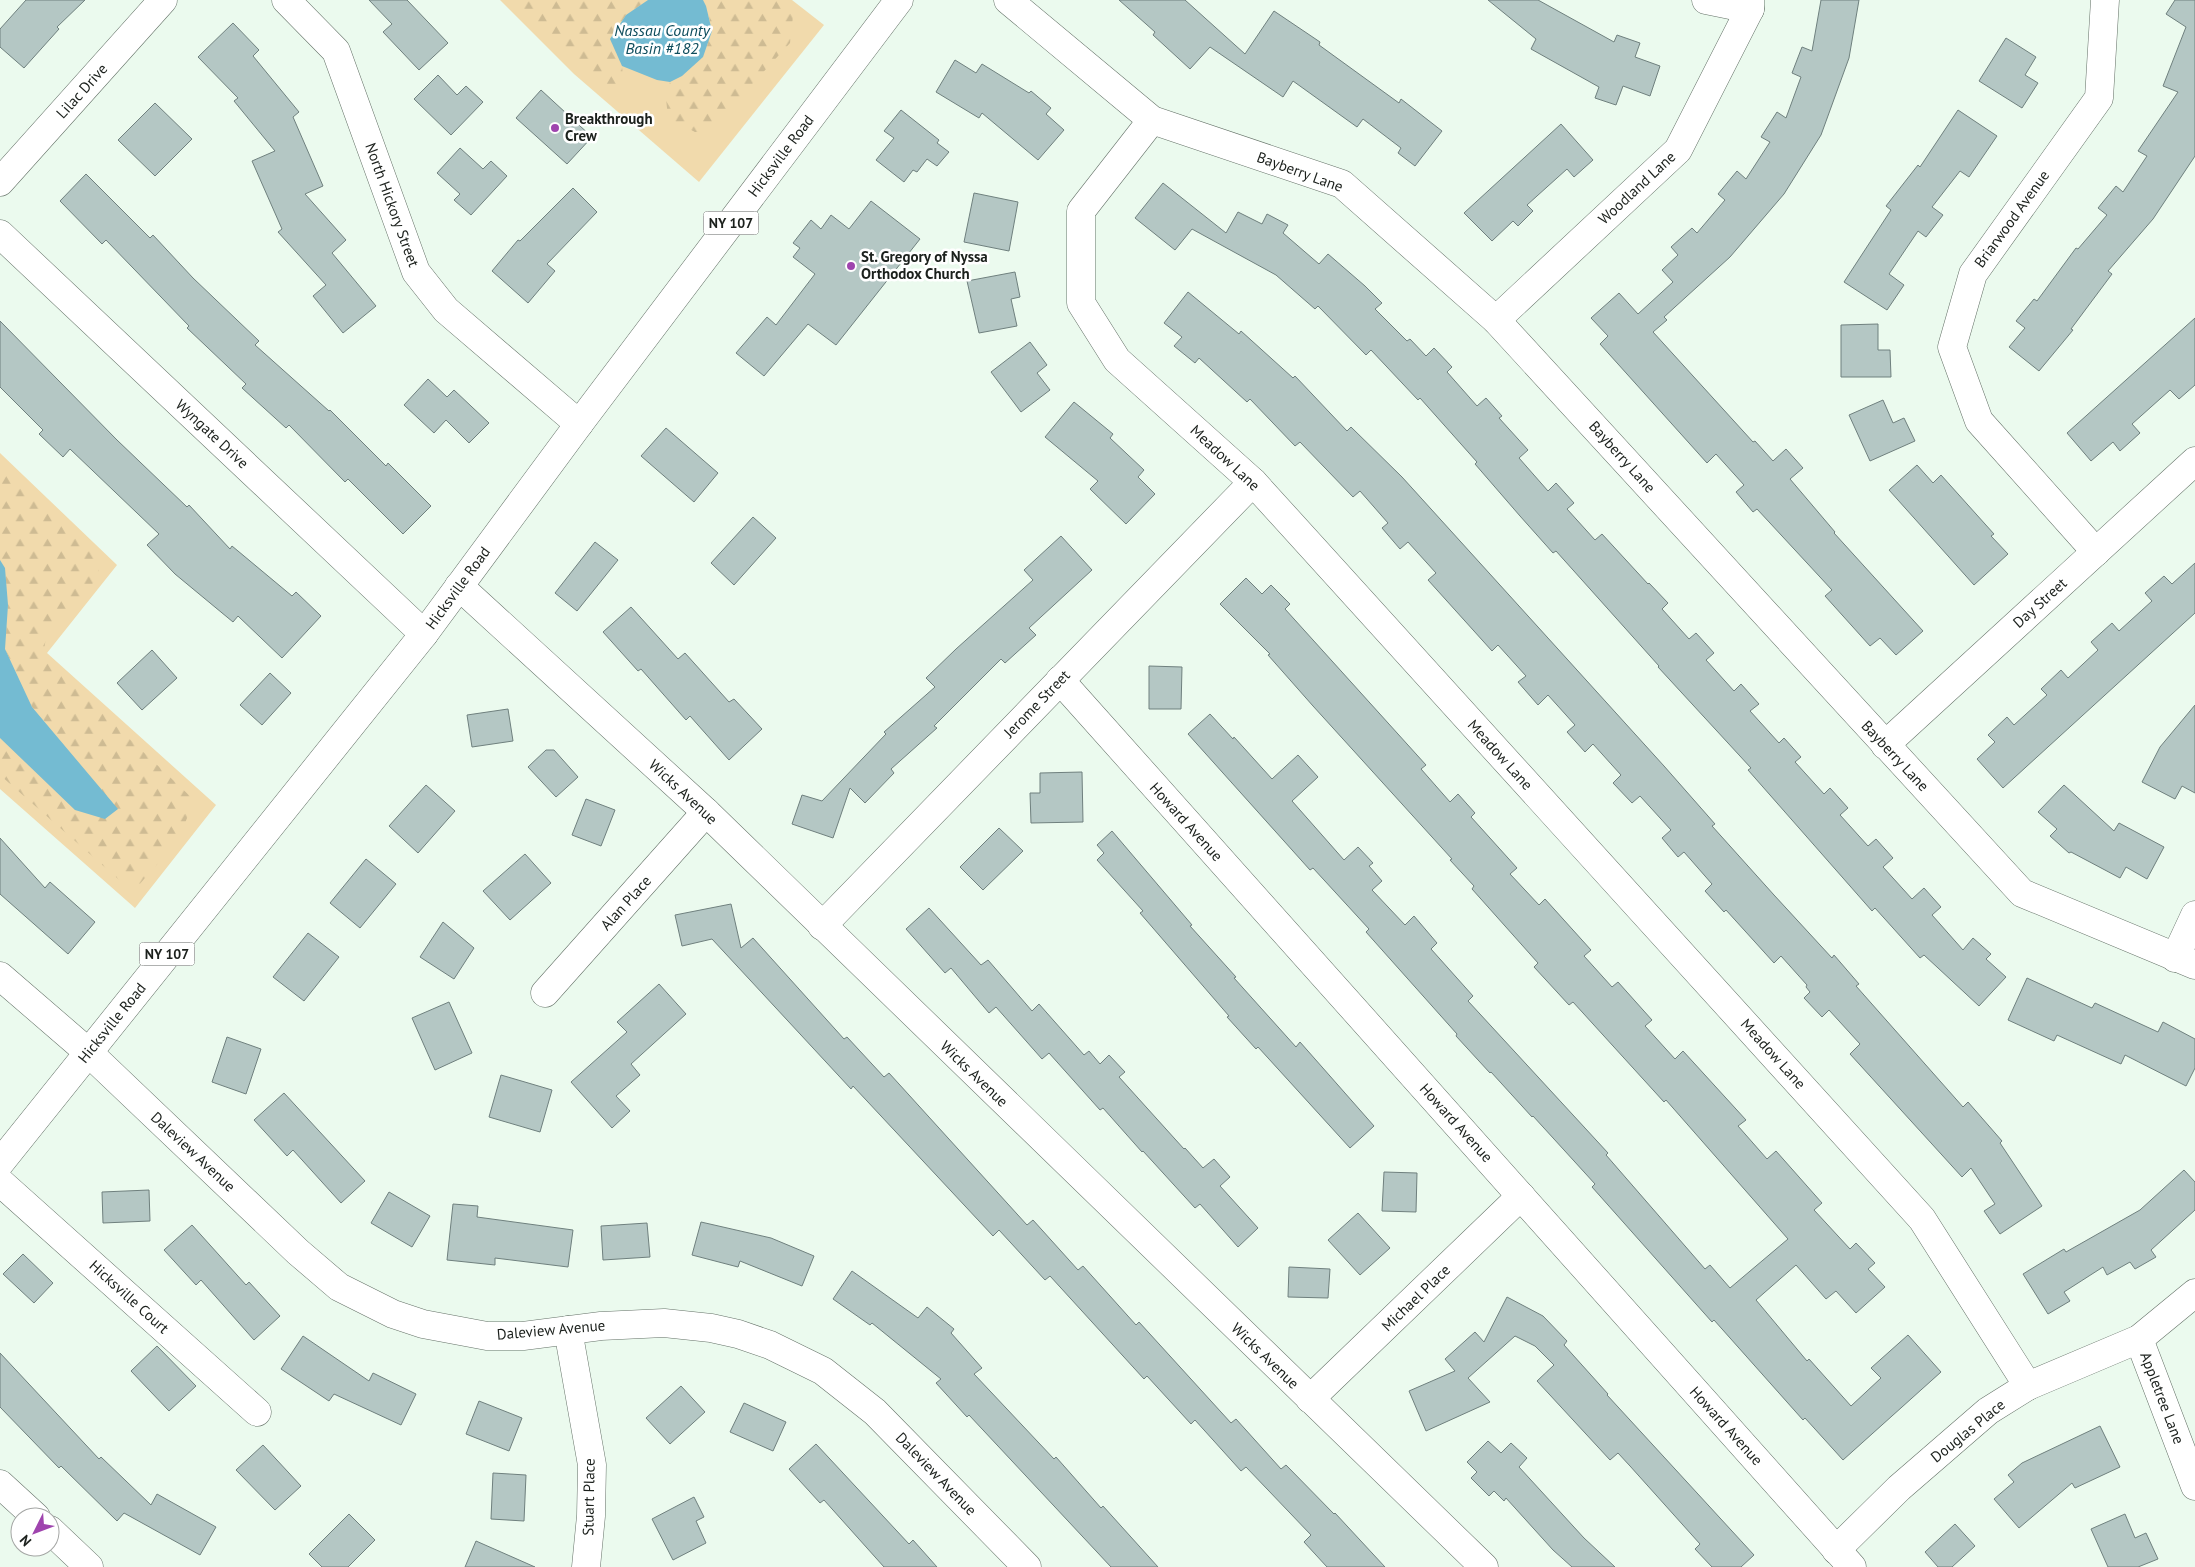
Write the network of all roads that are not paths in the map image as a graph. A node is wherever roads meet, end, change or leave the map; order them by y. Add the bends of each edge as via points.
1 (163, 0) edge
2 (286, 0) edge
3 (898, 0) edge
4 (1008, 0) edge
5 (1706, 0) edge
6 (2105, 0) edge
7 (1750, 5) edge
8 (1152, 120) junction
9 (0, 182) edge
10 (0, 234) edge
11 (1496, 320) junction
12 (579, 424) junction
13 (2195, 461) edge
14 (1253, 482) junction
15 (2096, 552) junction
16 (459, 586) junction
17 (424, 634) junction
18 (1060, 680) junction
19 (1884, 745) junction
20 (706, 812) junction
21 (2195, 915) edge
22 (822, 926) junction
23 (2185, 961) edge
24 (0, 976) edge
25 (545, 993) dead end
26 (88, 1052) junction
27 (0, 1163) edge
28 (0, 1182) edge
29 (1521, 1196) junction
30 (2195, 1293) edge
31 (568, 1330) junction
32 (2139, 1339) junction
33 (2028, 1386) junction
34 (1310, 1399) junction
35 (257, 1412) dead end
36 (0, 1484) edge
37 (2195, 1486) edge
38 (25, 1507) edge
39 (60, 1539) edge
40 (1844, 1558) edge
41 (89, 1567) edge
42 (586, 1567) edge
43 (1027, 1567) edge
44 (1484, 1567) edge

1 - 9 street, Lilac Drive
2 - 12 street, North Hickory Street via 336,50 416,272 446,310
3 - 12 street, Hicksville Road / NY 107
4 - 8 street, Bayberry Lane
5 - 7 street
6 - 15 street, Briarwood Avenue via 2099,98 1973,274 1952,347 1979,421
7 - 11 street, Woodland Lane via 1678,150
8 - 11 street, Bayberry Lane via 1342,184
8 - 14 street, Meadow Lane via 1081,212 1081,302 1117,360
10 - 17 street, Wyngate Drive
11 - 19 street, Bayberry Lane
12 - 16 street, Hicksville Road / NY 107
13 - 15 street, Day Street
14 - 18 street, Jerome Street
14 - 33 street, Meadow Lane via 1922,1219
15 - 19 street, Day Street
16 - 17 street, Hicksville Road / NY 107
16 - 20 street, Wicks Avenue
17 - 26 street, Hicksville Road / NY 107
18 - 22 street, Jerome Street
18 - 29 street, Howard Avenue
19 - 23 street, Bayberry Lane via 2022,894
20 - 22 street, Wicks Avenue
20 - 25 street, Alan Place
21 - 23 street
22 - 34 street, Wicks Avenue
24 - 26 street, Daleview Avenue
26 - 27 street, Hicksville Road / NY 107
26 - 31 street, Daleview Avenue via 339,1287 393,1314 452,1331 487,1336 523,1336
28 - 35 street, Hicksville Court
29 - 34 street, Michael Place
29 - 40 street, Howard Avenue
30 - 32 street, Douglas Place
31 - 42 street, Stuart Place via 592,1465
31 - 43 street, Daleview Avenue via 638,1323 687,1324 738,1334 795,1356 823,1372 875,1412
32 - 33 street, Douglas Place
32 - 37 street, Appletree Lane
33 - 40 street, Douglas Place via 1988,1410 1899,1488
34 - 44 street, Wicks Avenue
36 - 38 street
39 - 41 street

